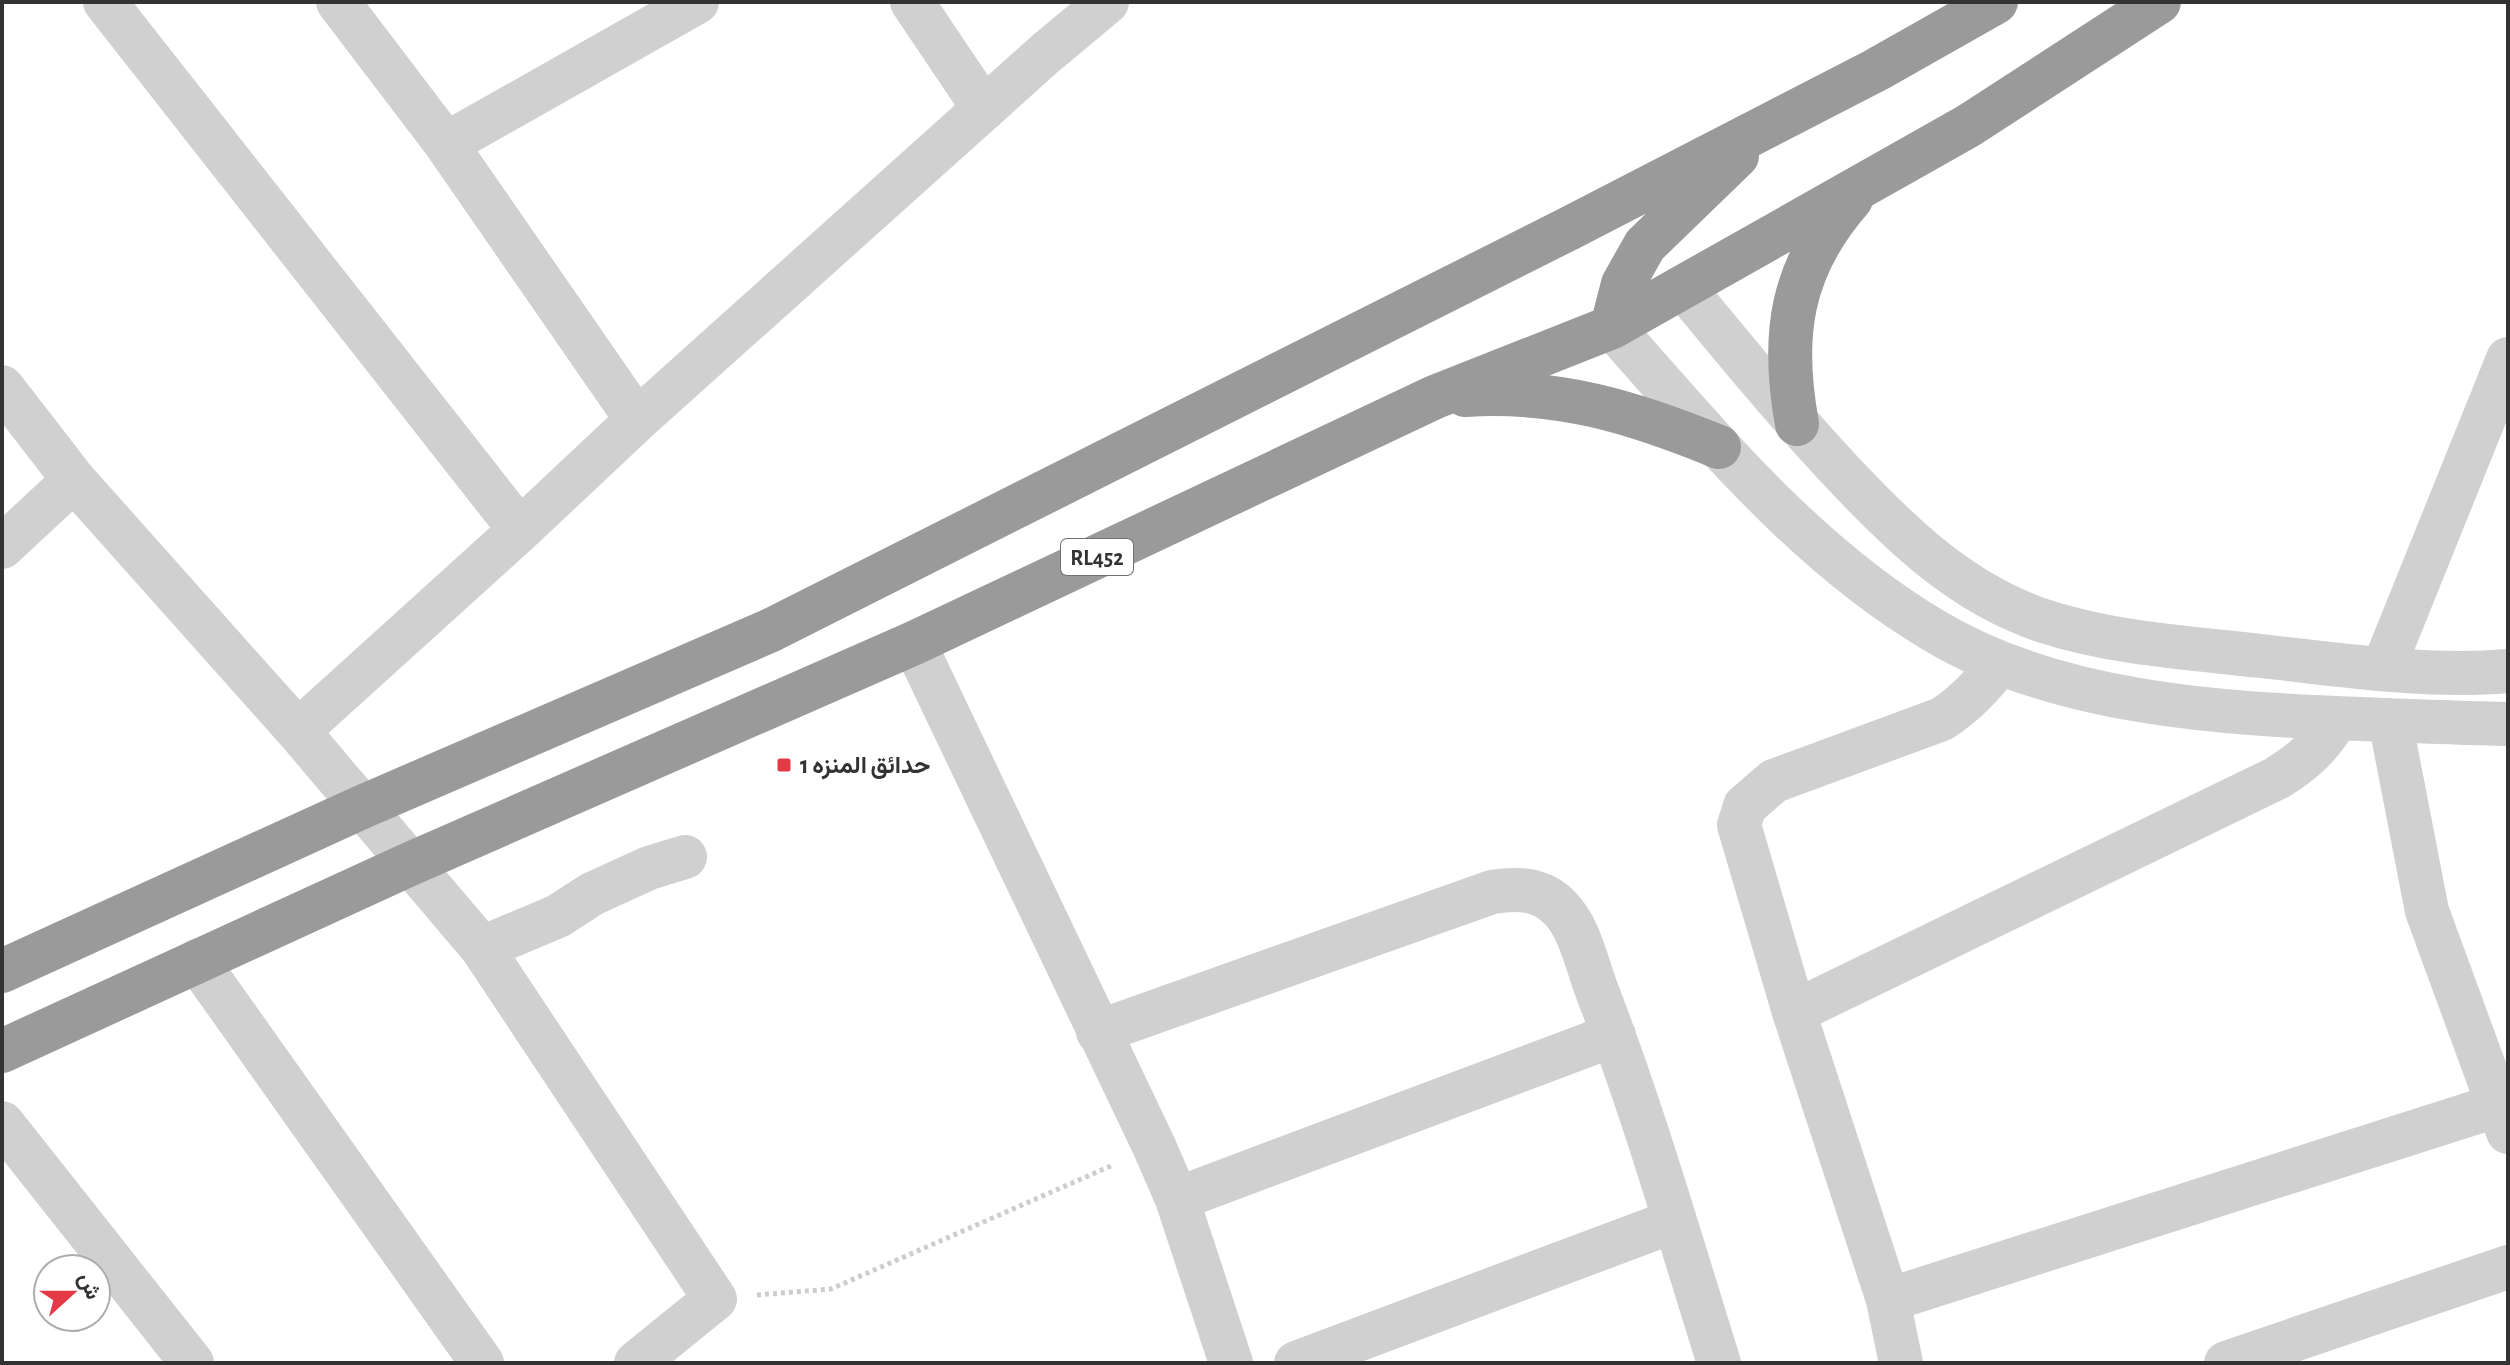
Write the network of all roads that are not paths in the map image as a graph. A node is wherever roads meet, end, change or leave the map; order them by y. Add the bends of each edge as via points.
1 (105, 2) edge
2 (338, 2) edge
3 (912, 2) edge
4 (1107, 2) edge
5 (1996, 2) edge
6 (2159, 2) edge
7 (681, 6) edge
8 (984, 109) junction
9 (1770, 124) junction
10 (446, 144) junction
11 (1861, 187) junction
12 (1570, 228) junction
13 (1645, 245) junction
14 (1683, 287) junction
15 (1612, 327) junction
16 (2508, 359) edge
17 (2, 387) edge
18 (1435, 397) junction
19 (637, 420) junction
20 (1797, 424) junction
21 (1719, 447) junction
22 (74, 480) junction
23 (520, 530) junction
24 (2, 547) edge
25 (914, 643) junction
26 (2000, 663) junction
27 (2383, 669) junction
28 (2508, 671) edge
29 (2337, 718) junction
30 (2390, 720) junction
31 (2508, 724) edge
32 (298, 731) junction
33 (362, 807) junction
34 (685, 857) dead end
35 (410, 864) junction
36 (482, 948) junction
37 (197, 961) junction
38 (2, 971) edge
39 (1794, 1012) junction
40 (1098, 1032) junction
41 (1614, 1035) junction
42 (2, 1051) edge
43 (2505, 1113) edge
44 (2, 1123) edge
45 (1177, 1199) junction
46 (1674, 1221) junction
47 (2508, 1267) edge
48 (1888, 1300) junction
49 (192, 1363) edge
50 (482, 1363) edge
51 (636, 1363) edge
52 (1231, 1363) edge
53 (1296, 1363) edge
54 (1719, 1363) edge
55 (1901, 1363) edge
56 (2226, 1363) edge

1 - 23 street
2 - 10 street
3 - 8 street
4 - 8 street
5 - 9 highway
6 - 11 highway, RL452 via 1968,126
7 - 10 street
8 - 19 street
9 - 12 highway
9 - 13 highway
10 - 19 street
11 - 14 highway, RL452
11 - 20 highway via 1811,256 1796,297 1789,339
12 - 13 highway via 1609,230
12 - 33 highway via 769,631
13 - 14 highway
13 - 15 highway via 1623,284
14 - 15 highway, RL452
14 - 20 street
15 - 18 highway, RL452
15 - 21 street
16 - 27 street
17 - 22 street
18 - 21 highway via 1532,395 1580,401 1627,412
18 - 25 highway, RL452
19 - 23 street
20 - 27 street via 1893,526 1939,565 1990,597 2045,622 2103,637
21 - 26 street via 1777,508 1875,592 1934,631
22 - 24 street
22 - 32 street
23 - 32 street
25 - 35 highway, RL452
25 - 40 street
26 - 29 street via 2065,683 2200,709
26 - 39 street via 1972,696 1942,719 1774,781 1745,806 1739,825
27 - 28 street
29 - 30 street
29 - 39 street via 2312,753 2277,778
30 - 31 street
30 - 43 street via 2427,911
32 - 33 street
33 - 35 street
33 - 38 highway
34 - 36 street via 649,868
35 - 36 street
35 - 37 highway, RL452
36 - 51 street via 715,1299
37 - 42 highway, RL452
37 - 50 street
39 - 48 street
40 - 41 street via 1492,892 1516,888 1540,894 1560,907
40 - 45 street
41 - 45 street
41 - 46 street
43 - 48 street
44 - 49 street
45 - 52 street
46 - 53 street
46 - 54 street
47 - 56 street
48 - 55 street

